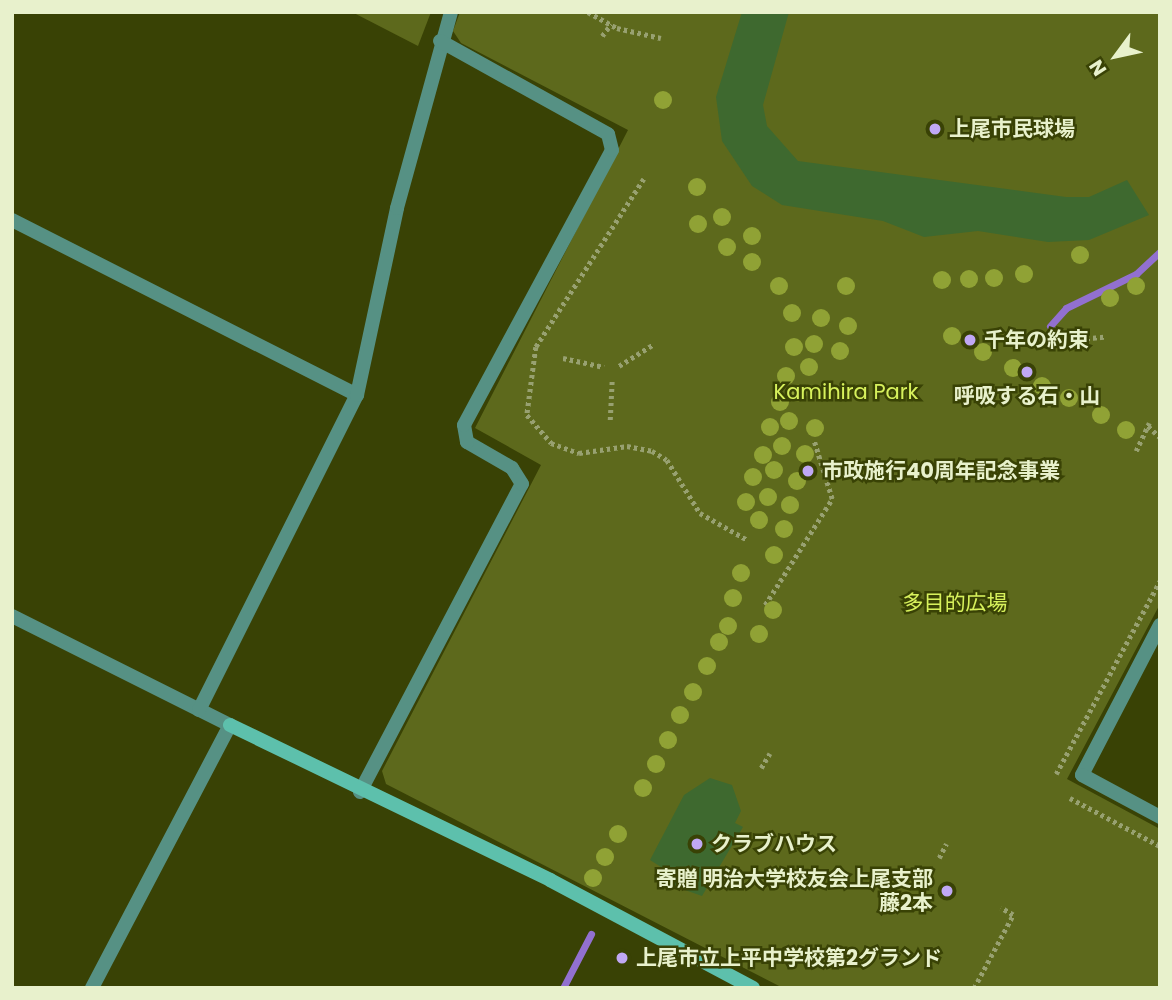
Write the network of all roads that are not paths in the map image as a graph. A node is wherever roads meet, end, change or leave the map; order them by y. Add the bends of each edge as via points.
1 (450, 12) edge
2 (440, 41) junction
3 (12, 220) edge
4 (357, 395) junction
5 (12, 616) edge
6 (1160, 625) edge
7 (199, 710) junction
8 (230, 725) junction
9 (359, 792) junction
10 (1160, 817) edge
11 (92, 988) edge
12 (752, 988) edge

1 - 2 street
2 - 4 street
2 - 9 street via 608,134 612,150 464,425 467,442 512,468 522,484
3 - 4 street
4 - 7 street
5 - 7 street
6 - 10 street via 1082,775
7 - 8 street
8 - 9 street
8 - 11 street
9 - 12 street via 550,880

